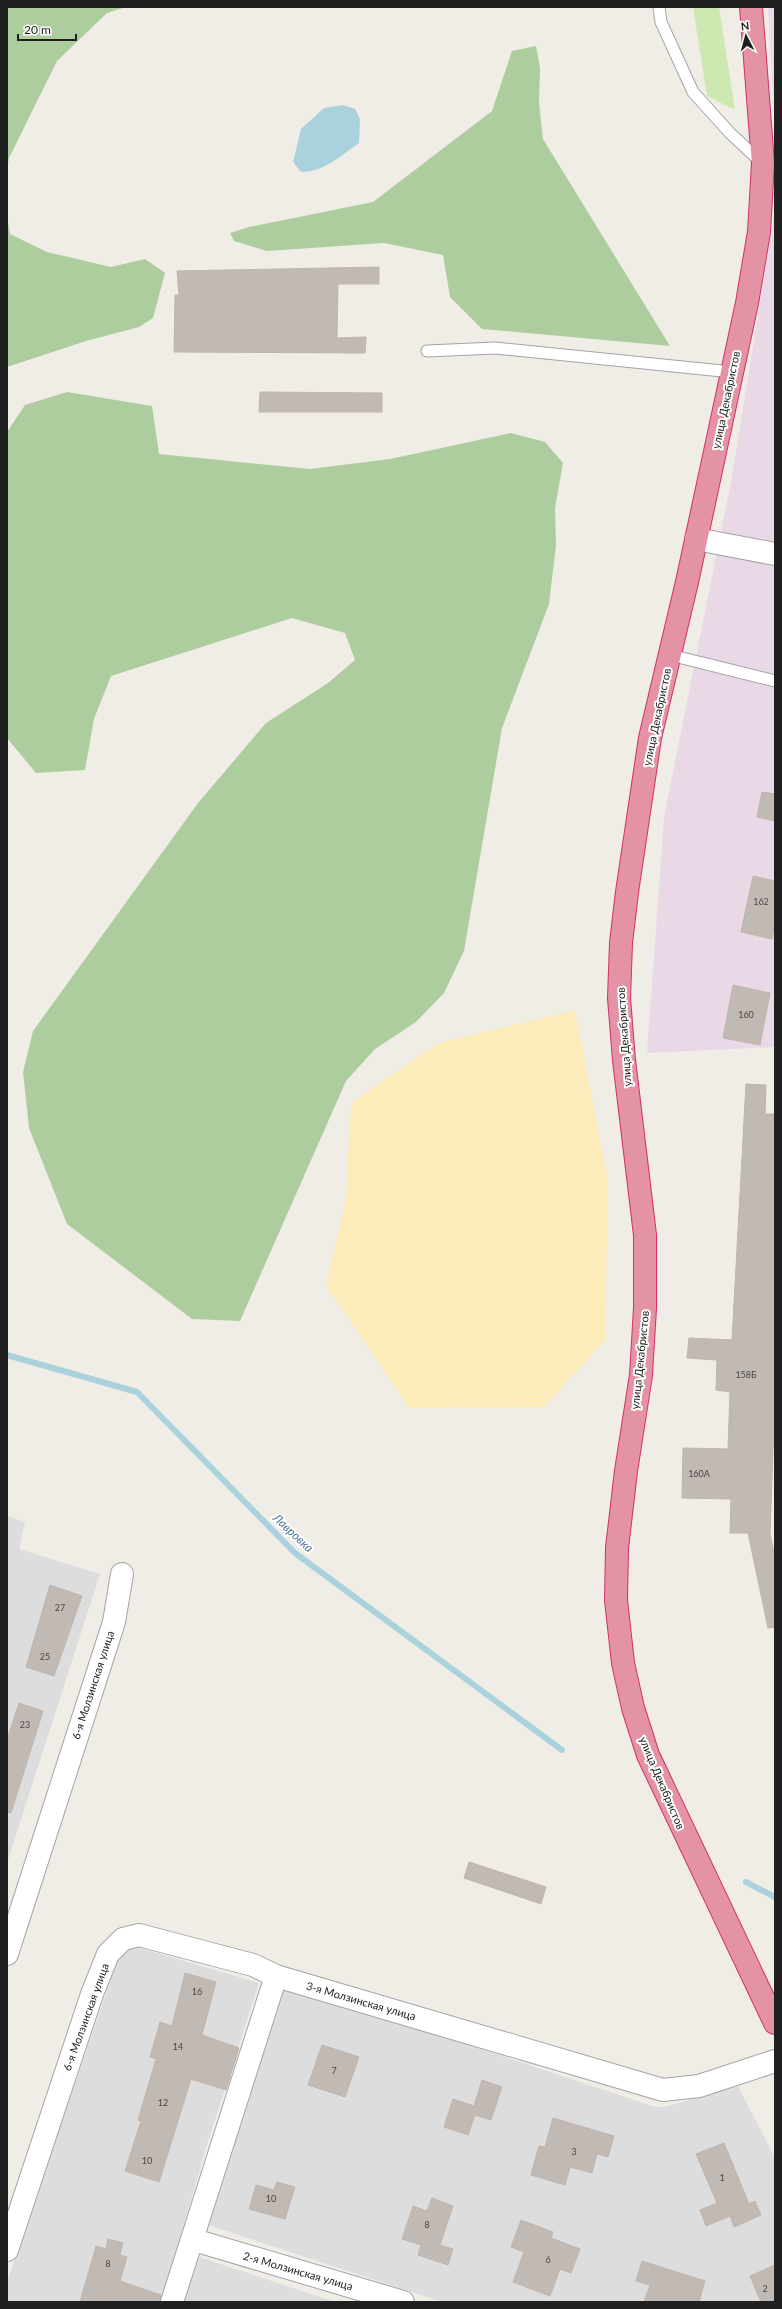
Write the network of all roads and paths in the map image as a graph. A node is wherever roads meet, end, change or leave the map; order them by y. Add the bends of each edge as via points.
1 (659, 7) edge
2 (751, 7) edge
3 (763, 164) junction
4 (427, 351) dead end
5 (732, 372) junction
6 (696, 539) junction
7 (775, 554) edge
8 (670, 655) junction
9 (775, 681) edge
10 (122, 1574) dead end
11 (7, 1954) edge
12 (276, 1976) junction
13 (775, 2023) edge
14 (775, 2061) edge
15 (194, 2240) junction
16 (7, 2250) edge
17 (172, 2302) edge
18 (403, 2302) edge

1 - 3 lane via 661,22 693,92 730,134
2 - 3 highway, улица Декабристов
3 - 5 highway, улица Декабристов via 759,232
4 - 5 lane via 495,348
5 - 6 highway, улица Декабристов
6 - 7 street
6 - 8 highway, улица Декабристов
8 - 9 lane
8 - 13 highway, улица Декабристов via 650,738 622,943 619,998 644,1235 645,1308 641,1375 617,1548 616,1600 623,1663 633,1708 648,1755
10 - 11 street, 6-я Молзинская улица via 114,1622
12 - 14 street, 3-я Молзинская улица via 663,2090 699,2086
12 - 15 street
12 - 16 street, 6-я Молзинская улица via 253,1965 139,1936 122,1939 108,1954 92,1994
15 - 17 street
15 - 18 street, 2-я Молзинская улица

